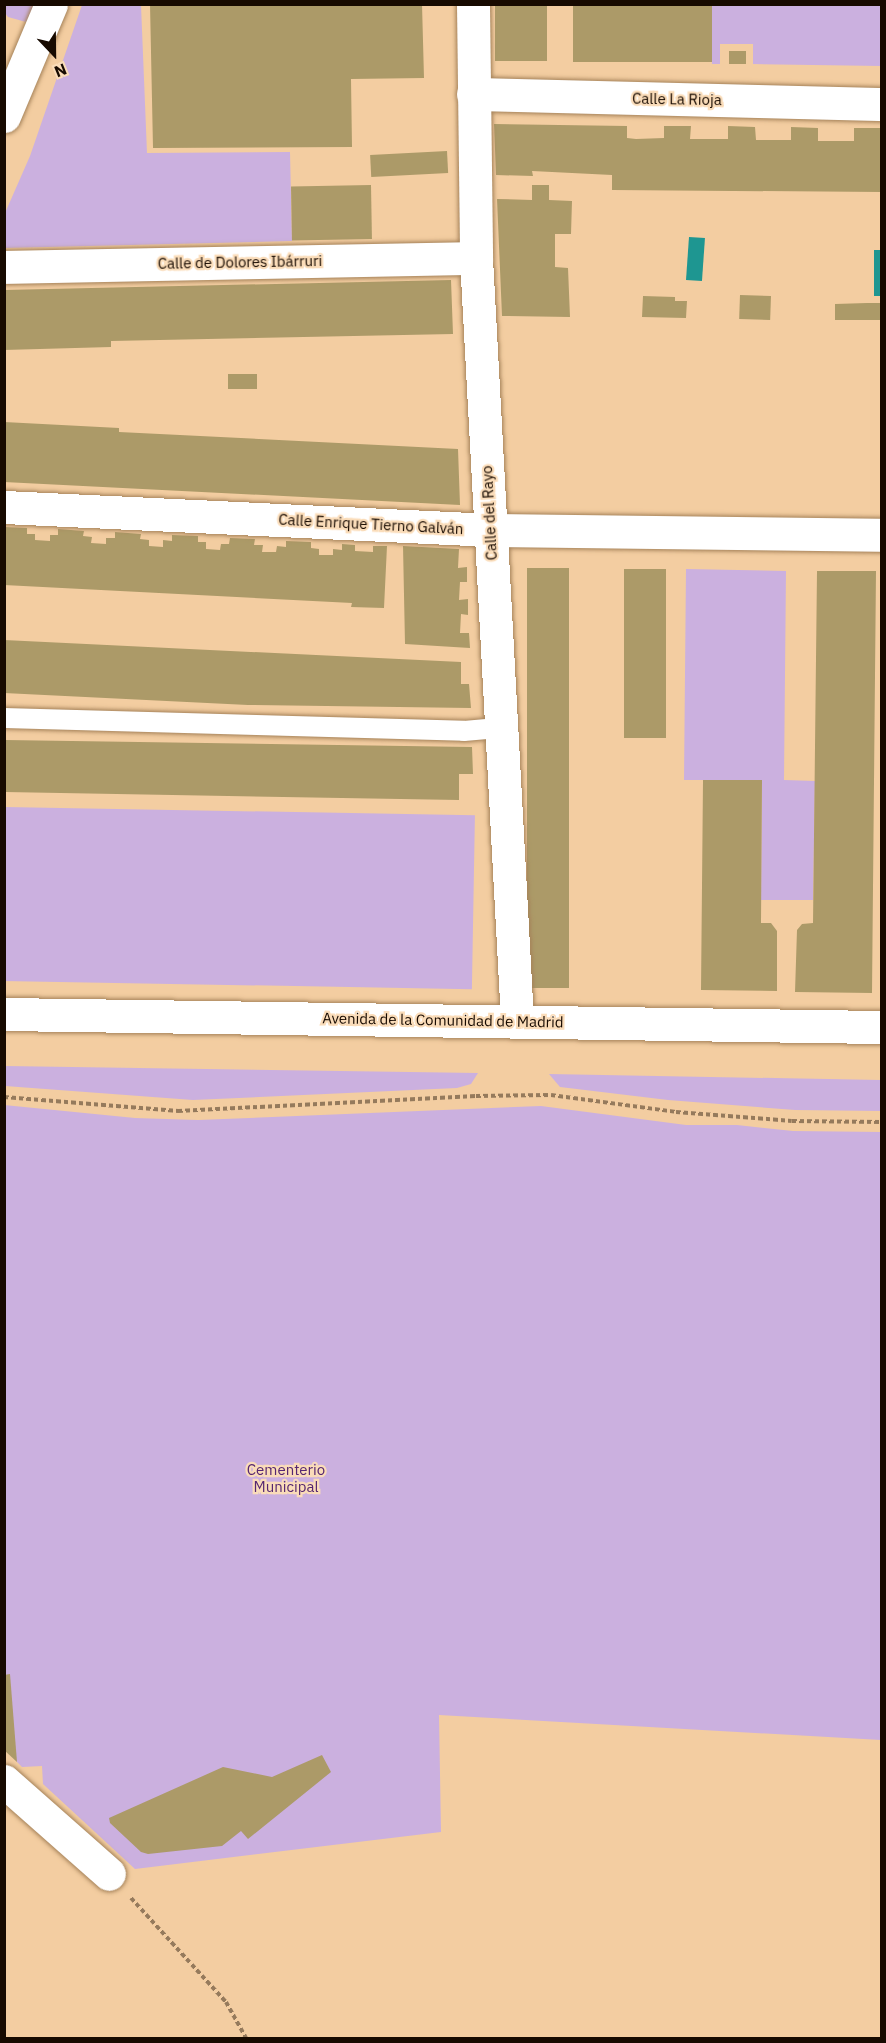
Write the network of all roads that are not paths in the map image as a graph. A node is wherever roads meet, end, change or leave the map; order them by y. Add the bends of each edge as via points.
1 (51, 4) edge
2 (473, 4) edge
3 (18, 44) edge
4 (473, 94) junction
5 (882, 104) edge
6 (4, 116) edge
7 (476, 258) junction
8 (4, 267) edge
9 (4, 507) edge
10 (490, 530) junction
11 (882, 535) edge
12 (4, 718) edge
13 (501, 728) junction
14 (4, 1014) edge
15 (517, 1020) junction
16 (882, 1027) edge
17 (4, 1781) edge
18 (109, 1874) road end

1 - 3 street
2 - 4 street, Calle del Rayo
3 - 6 street
4 - 5 street, Calle La Rioja
4 - 7 street, Calle del Rayo
7 - 8 street, Calle de Dolores Ibárruri
7 - 10 street, Calle del Rayo
9 - 10 street, Calle Enrique Tierno Galván
10 - 11 street, Calle Enrique Tierno Galván
10 - 13 street, Calle del Rayo
12 - 13 lane via 464,731
13 - 15 street, Calle del Rayo
14 - 15 street, Avenida de la Comunidad de Madrid
15 - 16 street, Avenida de la Comunidad de Madrid
17 - 18 street

